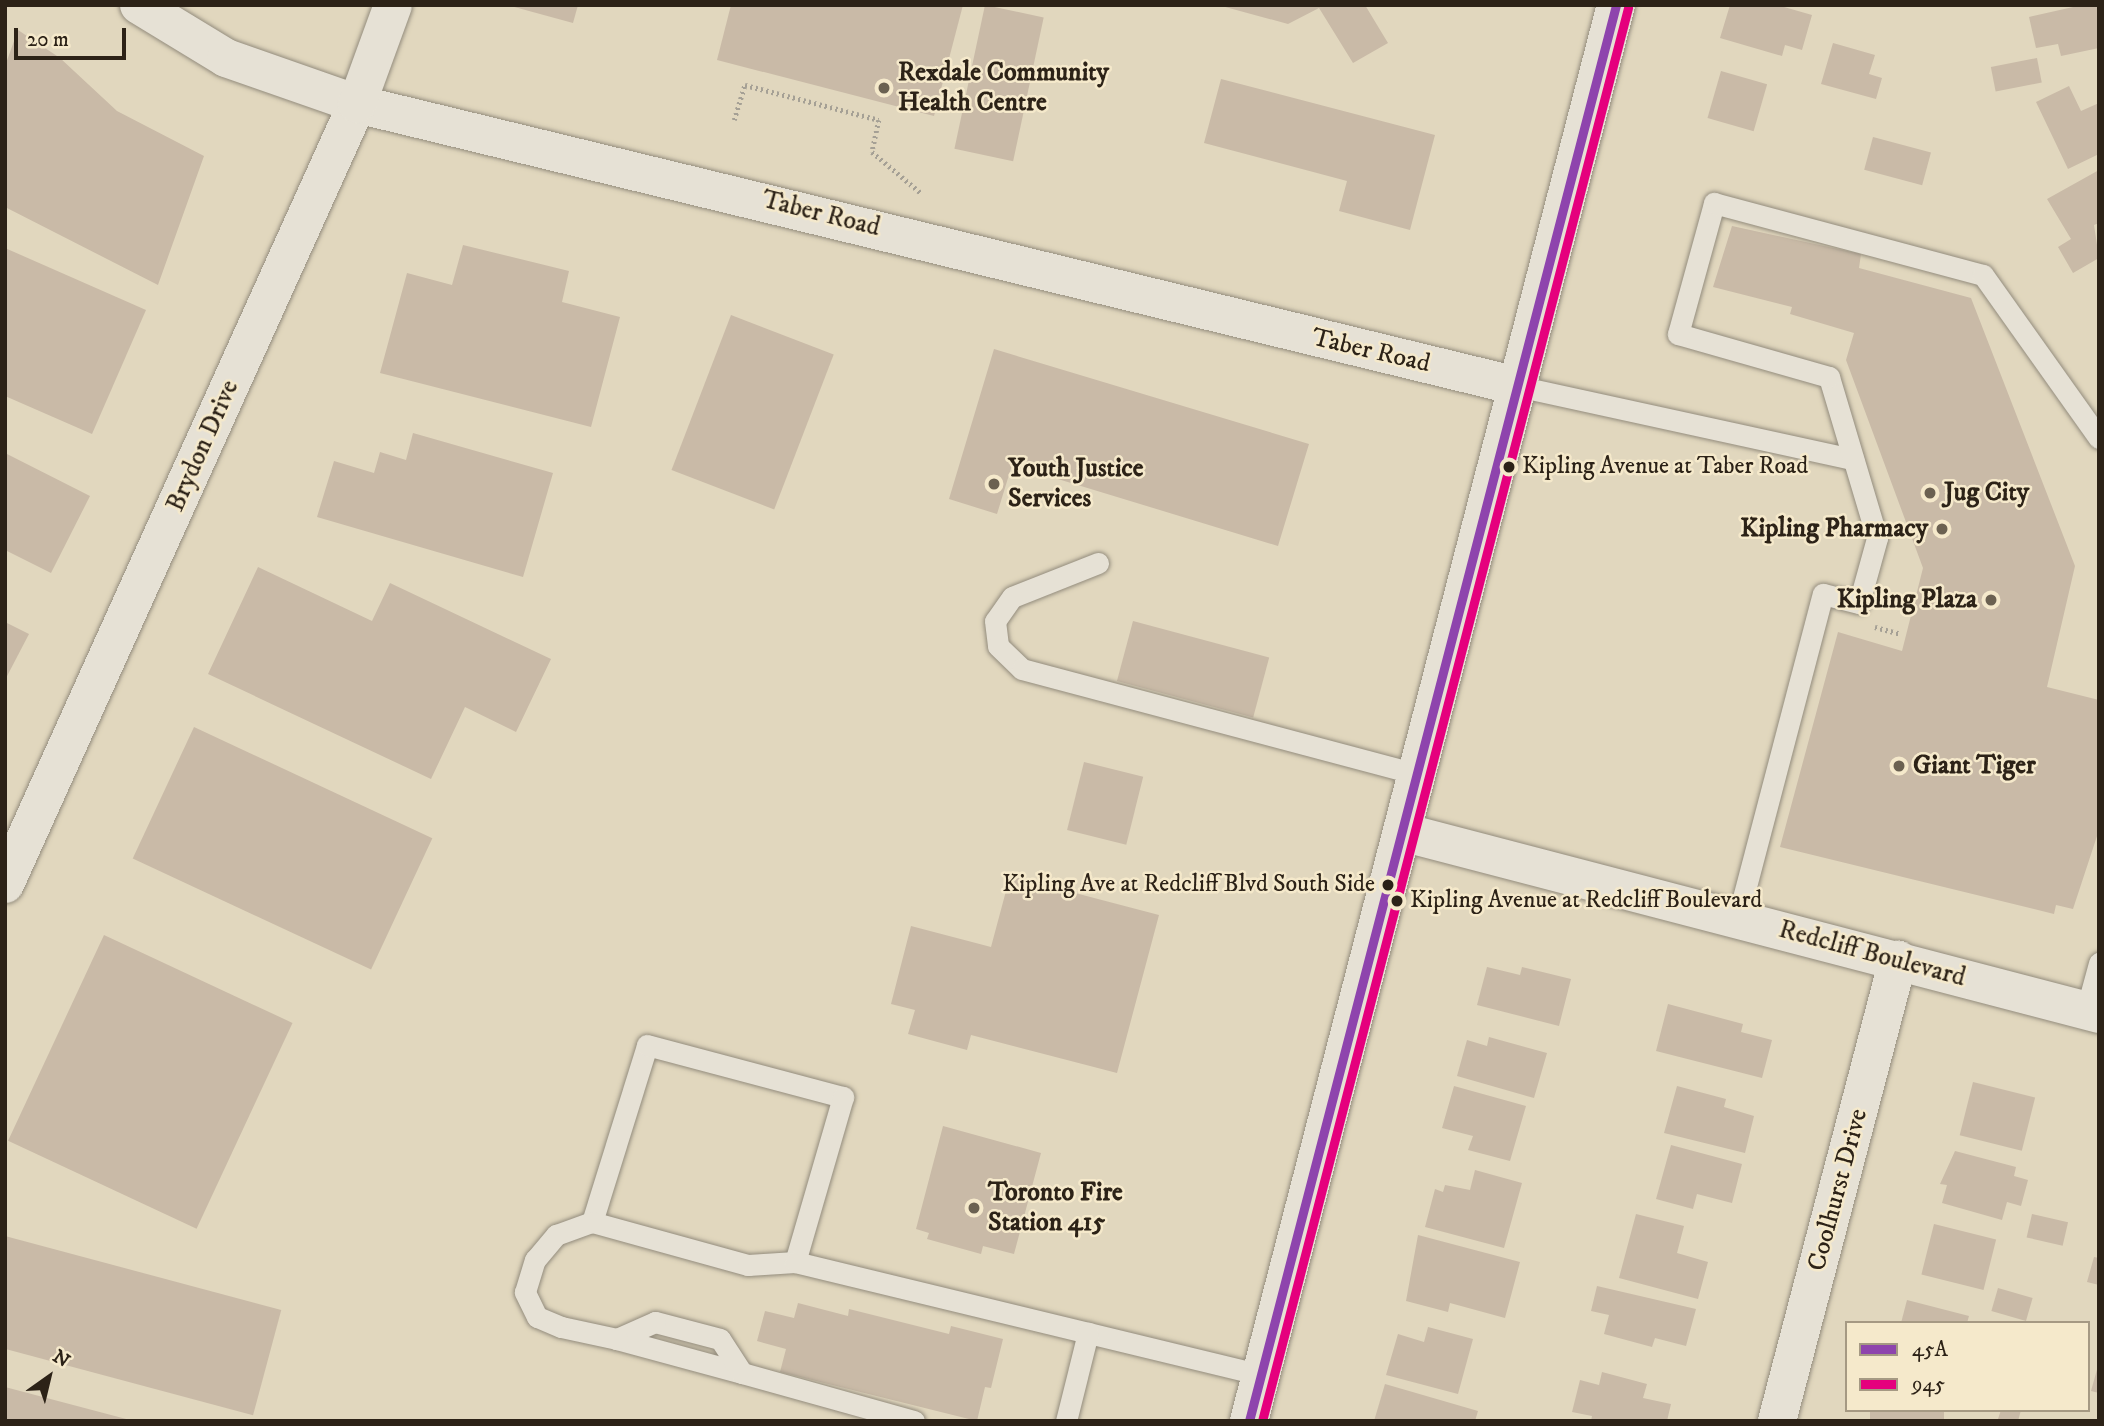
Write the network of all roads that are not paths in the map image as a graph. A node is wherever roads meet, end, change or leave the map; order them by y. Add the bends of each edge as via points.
1 (139, 5) edge
2 (393, 5) edge
3 (1616, 5) edge
4 (357, 104) junction
5 (1517, 386) junction
6 (2099, 438) edge
7 (1853, 459) junction
8 (1098, 562) dead end
9 (1417, 774) junction
10 (1402, 832) junction
11 (5, 884) edge
12 (1738, 917) junction
13 (1898, 960) junction
14 (2099, 963) edge
15 (2092, 1012) edge
16 (592, 1222) junction
17 (795, 1262) junction
18 (1088, 1333) junction
19 (1261, 1375) junction
20 (914, 1421) edge
21 (1066, 1421) edge
22 (1249, 1421) edge
23 (1777, 1421) edge

1 - 4 street, Taber Road via 226,58
2 - 4 street, Brydon Drive
3 - 5 street
4 - 5 street, Taber Road
4 - 11 street, Brydon Drive
5 - 7 lane
5 - 9 street
6 - 7 lane via 1983,275 1714,203 1678,334 1829,377
7 - 12 lane via 1877,538 1859,603 1823,594
8 - 9 lane via 1012,597 995,621 998,646 1022,669
9 - 10 street
10 - 12 street, Redcliff Boulevard
10 - 19 street
12 - 13 street, Redcliff Boulevard
13 - 15 street, Redcliff Boulevard
13 - 23 street, Coolhurst Drive
14 - 15 lane
16 - 17 lane via 748,1265
16 - 17 lane via 647,1045 843,1097
16 - 20 lane via 556,1234 535,1260 525,1292 537,1317 617,1339 655,1322 720,1339 742,1373
17 - 18 lane
18 - 19 lane
18 - 21 lane
19 - 22 street

